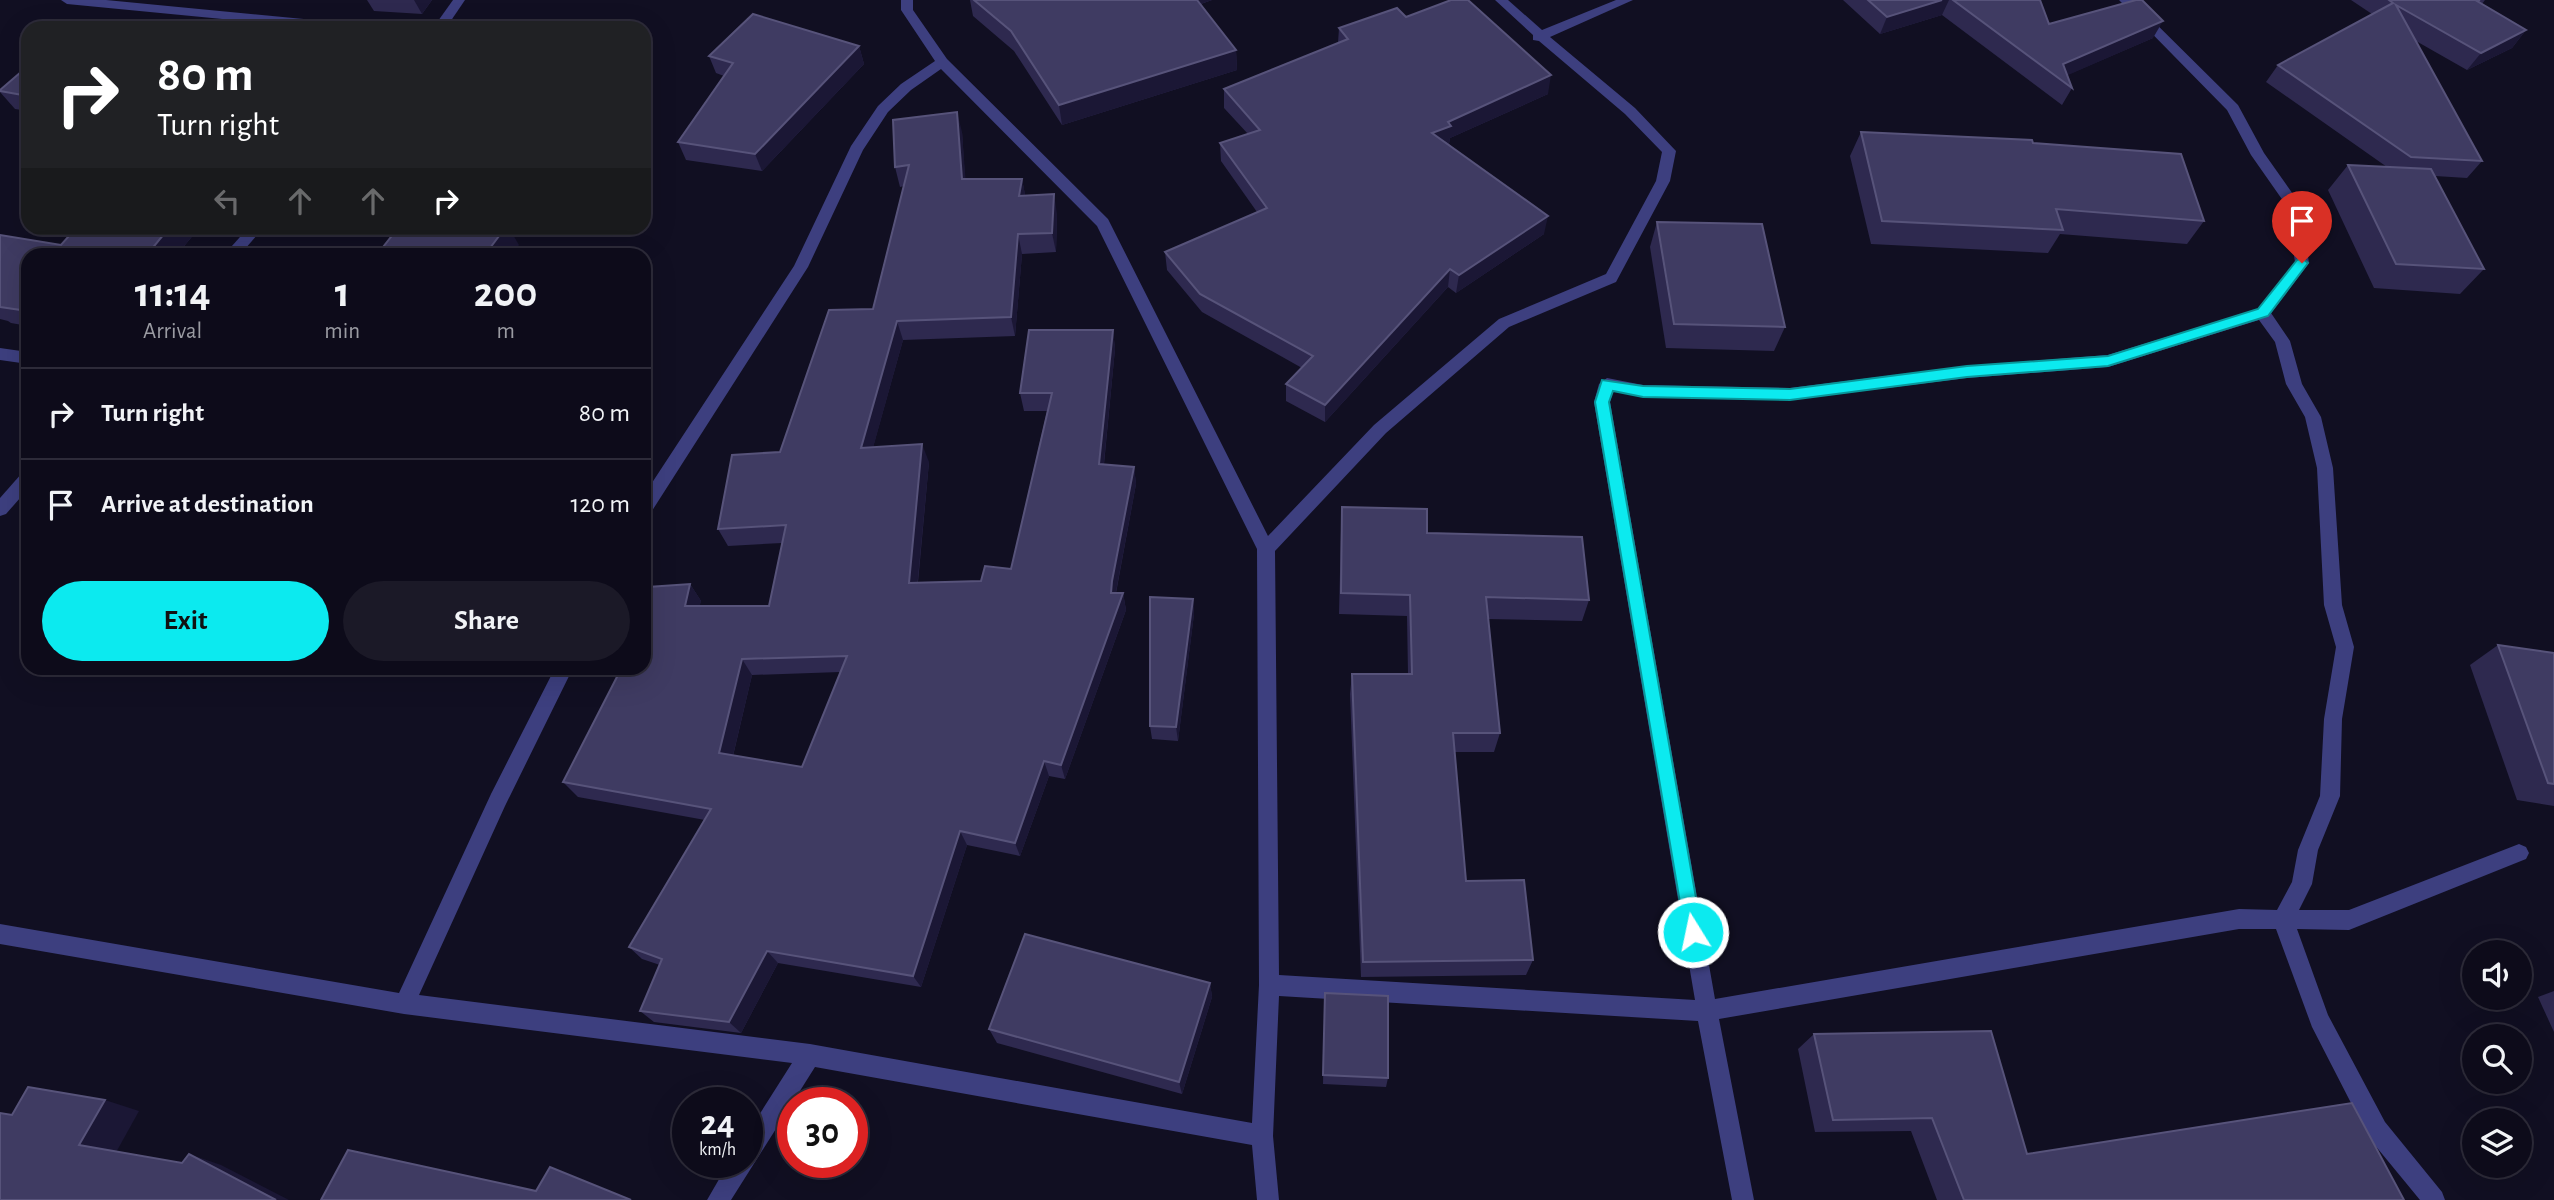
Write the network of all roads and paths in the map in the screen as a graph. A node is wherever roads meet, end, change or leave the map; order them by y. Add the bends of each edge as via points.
1 (67, 0) edge
2 (459, 0) edge
3 (907, 0) edge
4 (1502, 0) edge
5 (1627, 0) edge
6 (2125, 0) edge
7 (284, 21) edge
8 (444, 21) edge
9 (1538, 37) junction
10 (943, 62) junction
11 (250, 235) edge
12 (237, 248) edge
13 (2263, 313) junction
14 (0, 354) edge
15 (21, 357) edge
16 (21, 486) edge
17 (651, 498) edge
18 (0, 509) edge
19 (1266, 549) junction
20 (560, 675) edge
21 (2519, 853) dead end
22 (2283, 919) junction
23 (0, 934) edge
24 (1269, 985) junction
25 (404, 1004) junction
26 (1707, 1011) junction
27 (810, 1055) junction
28 (763, 1129) edge
29 (1262, 1136) junction
30 (732, 1178) edge
31 (718, 1200) edge
32 (1268, 1200) edge
33 (1743, 1200) edge
34 (2434, 1200) edge

1 - 7 street
2 - 8 street
3 - 10 street via 907,10
4 - 9 street
5 - 9 street
6 - 13 street via 2234,108 2258,155 2293,204 2302,263
9 - 19 street via 1648,126 1669,151 1662,181 1611,278 1504,323 1380,429
10 - 17 street via 883,109 856,149 802,267
10 - 19 street via 1103,223
11 - 12 street
13 - 22 street via 2282,341 2294,384 2313,417 2325,467 2333,605 2345,647 2333,719 2330,796 2308,850 2302,884
13 - 26 street via 2108,361 1967,372 1790,394 1643,391 1607,384 1602,402
14 - 15 street
16 - 18 street
19 - 24 street
20 - 25 street
21 - 22 street via 2348,920
22 - 26 street via 2239,919
22 - 34 street via 2319,1020 2377,1130
23 - 25 street
24 - 26 street
24 - 29 street
25 - 27 street
26 - 33 street
27 - 28 street
27 - 29 street
29 - 32 street
30 - 31 street

